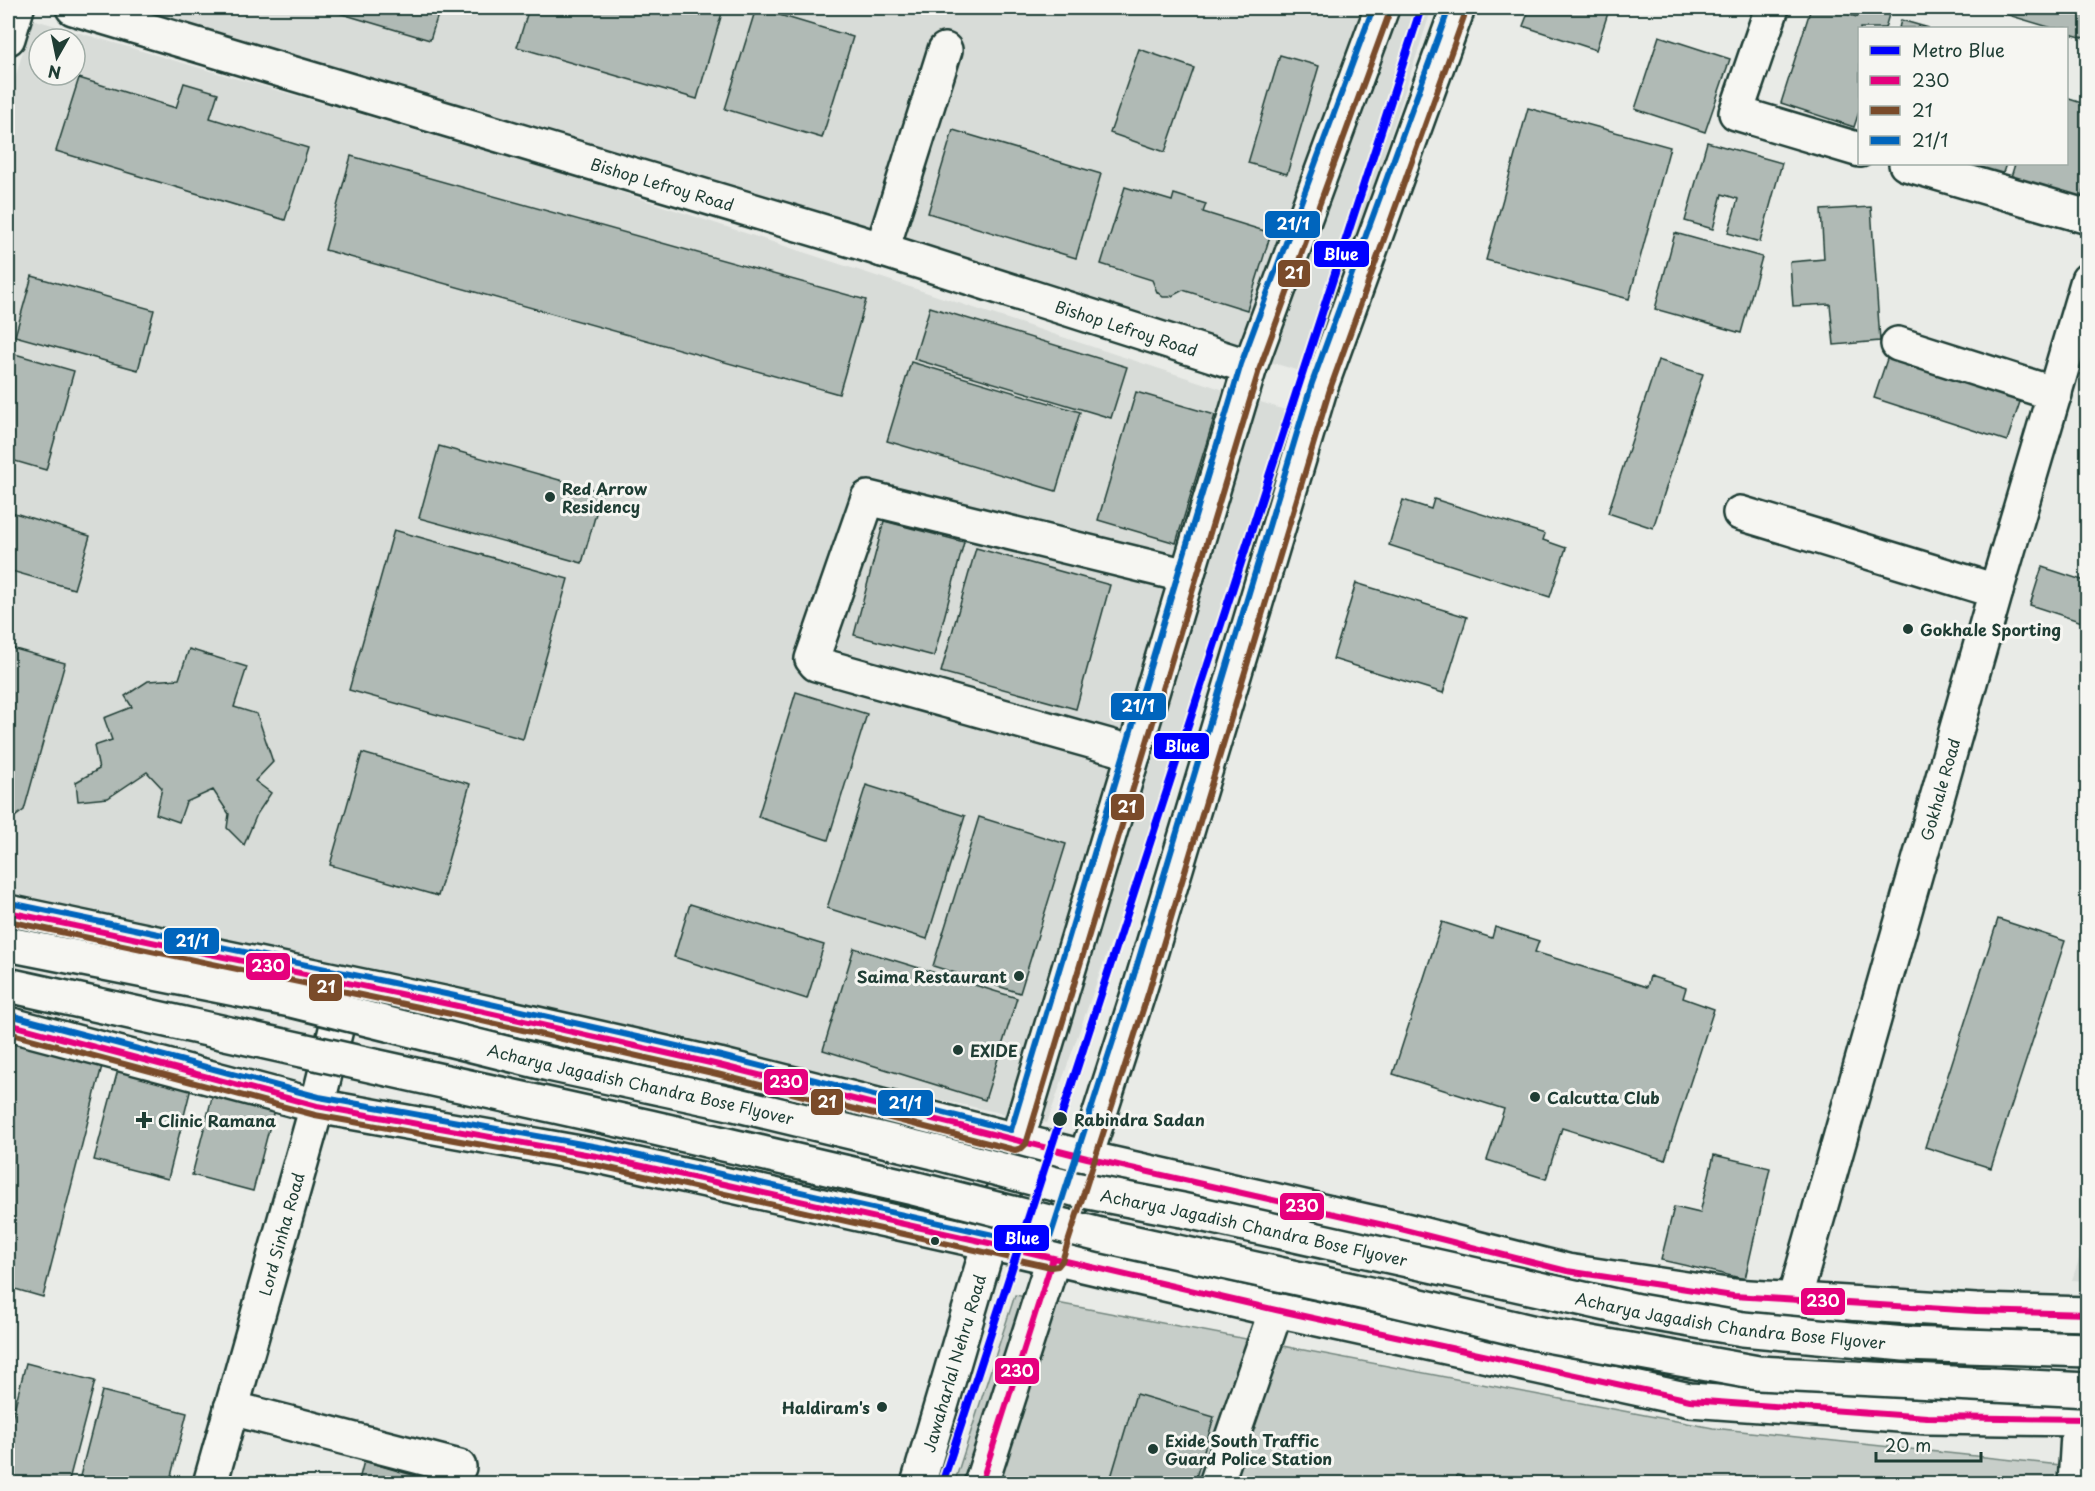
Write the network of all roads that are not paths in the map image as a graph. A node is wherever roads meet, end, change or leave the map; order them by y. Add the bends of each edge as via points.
1 (17, 8) edge
2 (73, 8) edge
3 (1382, 8) edge
4 (1458, 8) edge
5 (1772, 8) edge
6 (8, 38) edge
7 (945, 50) dead end
8 (1858, 149) edge
9 (1909, 165) edge
10 (2088, 217) edge
11 (882, 250) junction
12 (2088, 280) edge
13 (1898, 344) dead end
14 (2076, 363) edge
15 (1250, 367) junction
16 (2055, 394) junction
17 (1740, 513) dead end
18 (1187, 576) junction
19 (1996, 591) junction
20 (1134, 753) junction
21 (8, 912) edge
22 (8, 944) edge
23 (347, 983) junction
24 (8, 985) edge
25 (8, 1023) edge
26 (317, 1106) junction
27 (1017, 1141) junction
28 (1087, 1158) junction
29 (989, 1243) junction
30 (1053, 1258) junction
31 (1794, 1300) junction
32 (1276, 1311) junction
33 (2088, 1314) edge
34 (2088, 1350) edge
35 (231, 1408) junction
36 (2085, 1409) edge
37 (459, 1467) dead end
38 (210, 1484) edge
39 (918, 1484) edge
40 (981, 1484) edge
41 (1216, 1484) edge
42 (2075, 1484) edge

1 - 6 main road
2 - 11 main road, Bishop Lefroy Road
3 - 15 main road, Jawaharlal Nehru Road
4 - 28 main road via 1321,386
5 - 8 main road via 1736,113
7 - 11 main road
9 - 10 main road
11 - 15 main road, Bishop Lefroy Road
12 - 14 main road, Gokhale Road
13 - 16 main road
14 - 16 main road, Gokhale Road
15 - 18 main road, Jawaharlal Nehru Road
16 - 19 main road, Gokhale Road
17 - 19 main road
18 - 20 main road, Jawaharlal Nehru Road
18 - 20 main road via 868,498 812,659 816,664
19 - 31 main road, Gokhale Road
20 - 27 main road, Jawaharlal Nehru Road
21 - 23 main road
22 - 34 main road, Acharya Jagadish Chandra Bose Flyover, bridge via 291,1000 549,1064 923,1149 1074,1189 1638,1311 1743,1329 1904,1344
23 - 26 main road, Lord Sinha Road
23 - 27 main road via 719,1065
24 - 36 main road, bridge via 650,1127 1104,1236 1535,1333 1758,1373
25 - 26 main road
26 - 29 main road via 602,1157
26 - 35 main road, Lord Sinha Road
27 - 28 main road
27 - 29 main road, Jawaharlal Nehru Road
28 - 30 main road
28 - 31 main road via 1398,1228 1567,1271 1733,1296
29 - 30 main road
29 - 39 main road, Jawaharlal Nehru Road
30 - 32 main road
30 - 40 main road
31 - 33 main road
32 - 36 main road via 1689,1400 1927,1417
32 - 41 main road
35 - 37 main road
35 - 38 main road, Lord Sinha Road
36 - 42 main road

